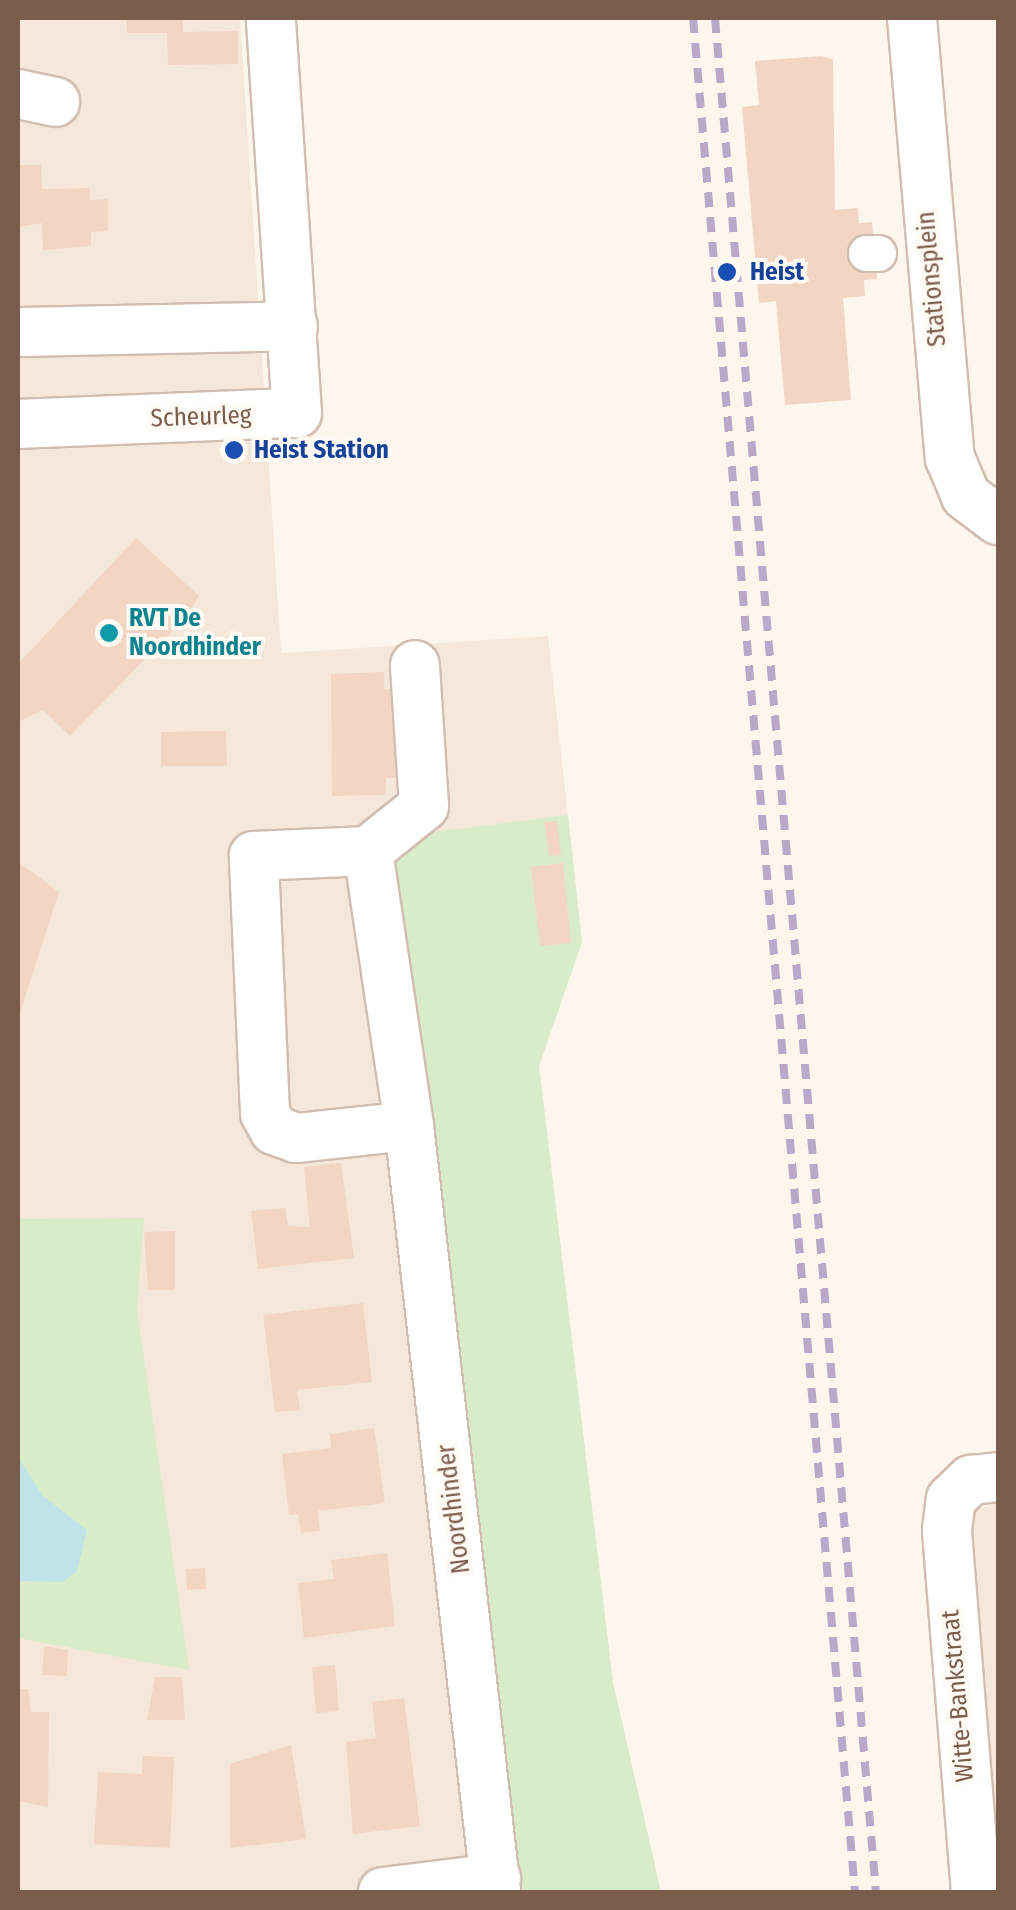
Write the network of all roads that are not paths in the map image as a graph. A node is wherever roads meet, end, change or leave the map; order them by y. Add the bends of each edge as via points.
1 (271, 18) edge
2 (912, 18) edge
3 (292, 326) junction
4 (18, 332) edge
5 (18, 424) edge
6 (998, 520) edge
7 (415, 664) dead end
8 (368, 851) junction
9 (409, 1126) junction
10 (998, 1476) edge
11 (496, 1885) edge
12 (383, 1892) edge
13 (976, 1892) edge

1 - 3 street, Scheurleg
2 - 6 street, Stationsplein via 950,458 966,496
3 - 4 street
3 - 5 street, Scheurleg via 297,412
7 - 8 street via 424,806
8 - 9 street, Noordhinder
8 - 9 street via 254,856 265,1113 274,1130 296,1138
9 - 11 street, Noordhinder
10 - 13 street, Witte-Bankstraat via 971,1480 951,1500 952,1654
11 - 12 street

